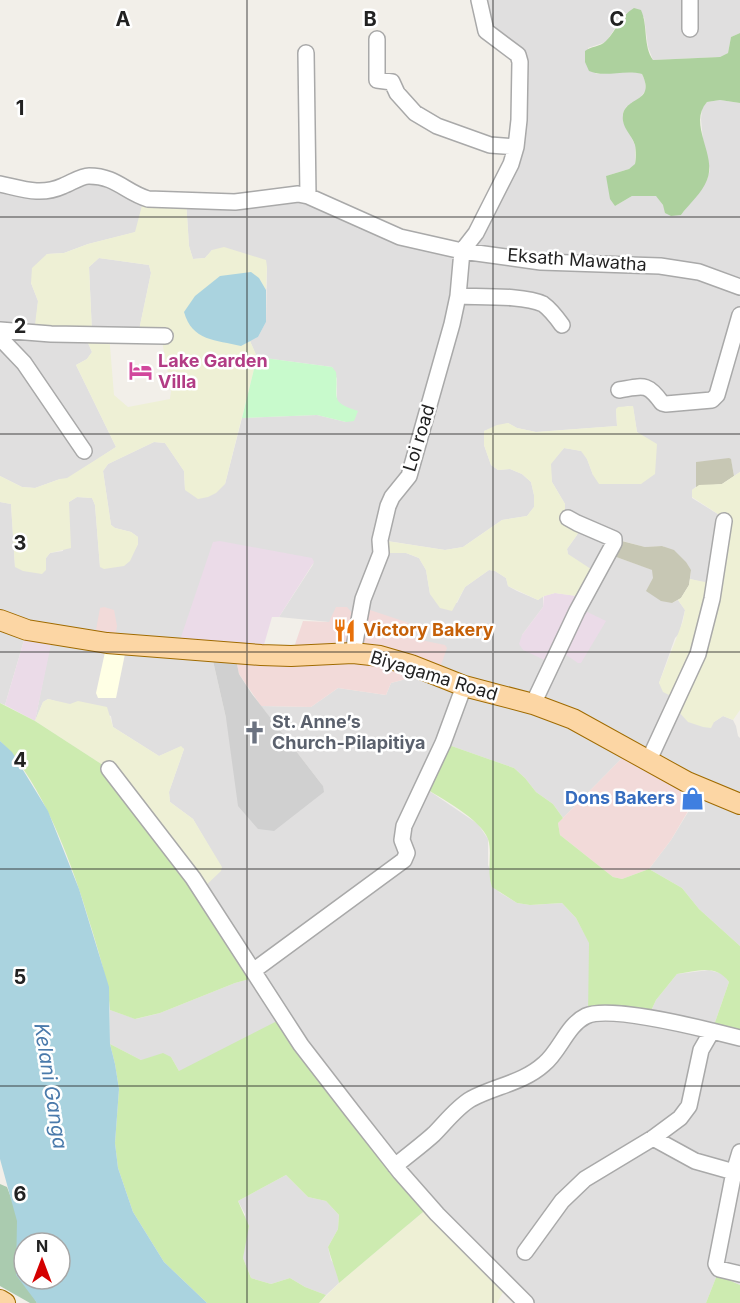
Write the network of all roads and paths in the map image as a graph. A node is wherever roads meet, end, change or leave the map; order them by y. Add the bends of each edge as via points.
1 (479, 0) edge
2 (690, 0) edge
3 (690, 29) dead end
4 (377, 39) dead end
5 (306, 53) dead end
6 (516, 147) junction
7 (0, 184) edge
8 (308, 196) junction
9 (462, 251) junction
10 (740, 287) edge
11 (458, 296) junction
12 (740, 315) edge
13 (562, 325) dead end
14 (0, 330) edge
15 (165, 336) dead end
16 (0, 338) edge
17 (619, 390) dead end
18 (84, 451) dead end
19 (568, 518) dead end
20 (724, 521) dead end
21 (0, 620) edge
22 (353, 653) junction
23 (464, 686) junction
24 (533, 704) junction
25 (648, 762) junction
26 (109, 769) dead end
27 (740, 804) edge
28 (253, 971) junction
29 (712, 1031) junction
30 (740, 1038) edge
31 (652, 1138) junction
32 (740, 1152) edge
33 (395, 1166) junction
34 (734, 1172) junction
35 (525, 1252) dead end
36 (740, 1274) edge
37 (0, 1300) edge
38 (5, 1303) edge
39 (525, 1303) edge

1 - 6 street via 486,31 518,55 520,62
2 - 3 street
4 - 6 street via 377,80 392,82 415,113 437,126 490,144
5 - 8 street
6 - 9 street via 476,233
7 - 8 street, Eksath Mawatha via 42,193 87,176 113,179 148,199 235,202
8 - 9 street, Eksath Mawatha via 399,237
9 - 10 street, Eksath Mawatha via 541,262 660,266 699,272
9 - 11 street, Loi road
11 - 13 street via 537,302 545,305
11 - 22 street, Loi road via 409,476 388,506 381,552 363,599
12 - 17 street via 717,395 712,400 666,404 644,386
14 - 15 street
16 - 18 street via 24,363
19 - 24 street via 614,538 614,543
20 - 25 street via 712,599 698,654
21 - 22 main road, Biyagama Road via 36,631 107,643 291,657
22 - 23 main road, Biyagama Road via 411,665
23 - 24 main road, Biyagama Road
23 - 28 street via 443,743 404,826 404,860
24 - 25 main road, Biyagama Road via 573,719
25 - 27 main road, Biyagama Road
26 - 28 street via 193,878
28 - 33 street via 301,1045
29 - 30 street
29 - 31 street via 701,1050 689,1106 680,1118
29 - 33 street via 613,1014 588,1015 567,1034 546,1063 525,1078 468,1101
31 - 34 street via 695,1161
31 - 35 street via 585,1179 562,1201
32 - 34 street
33 - 39 street
34 - 36 street via 716,1264 719,1269
37 - 38 main road

